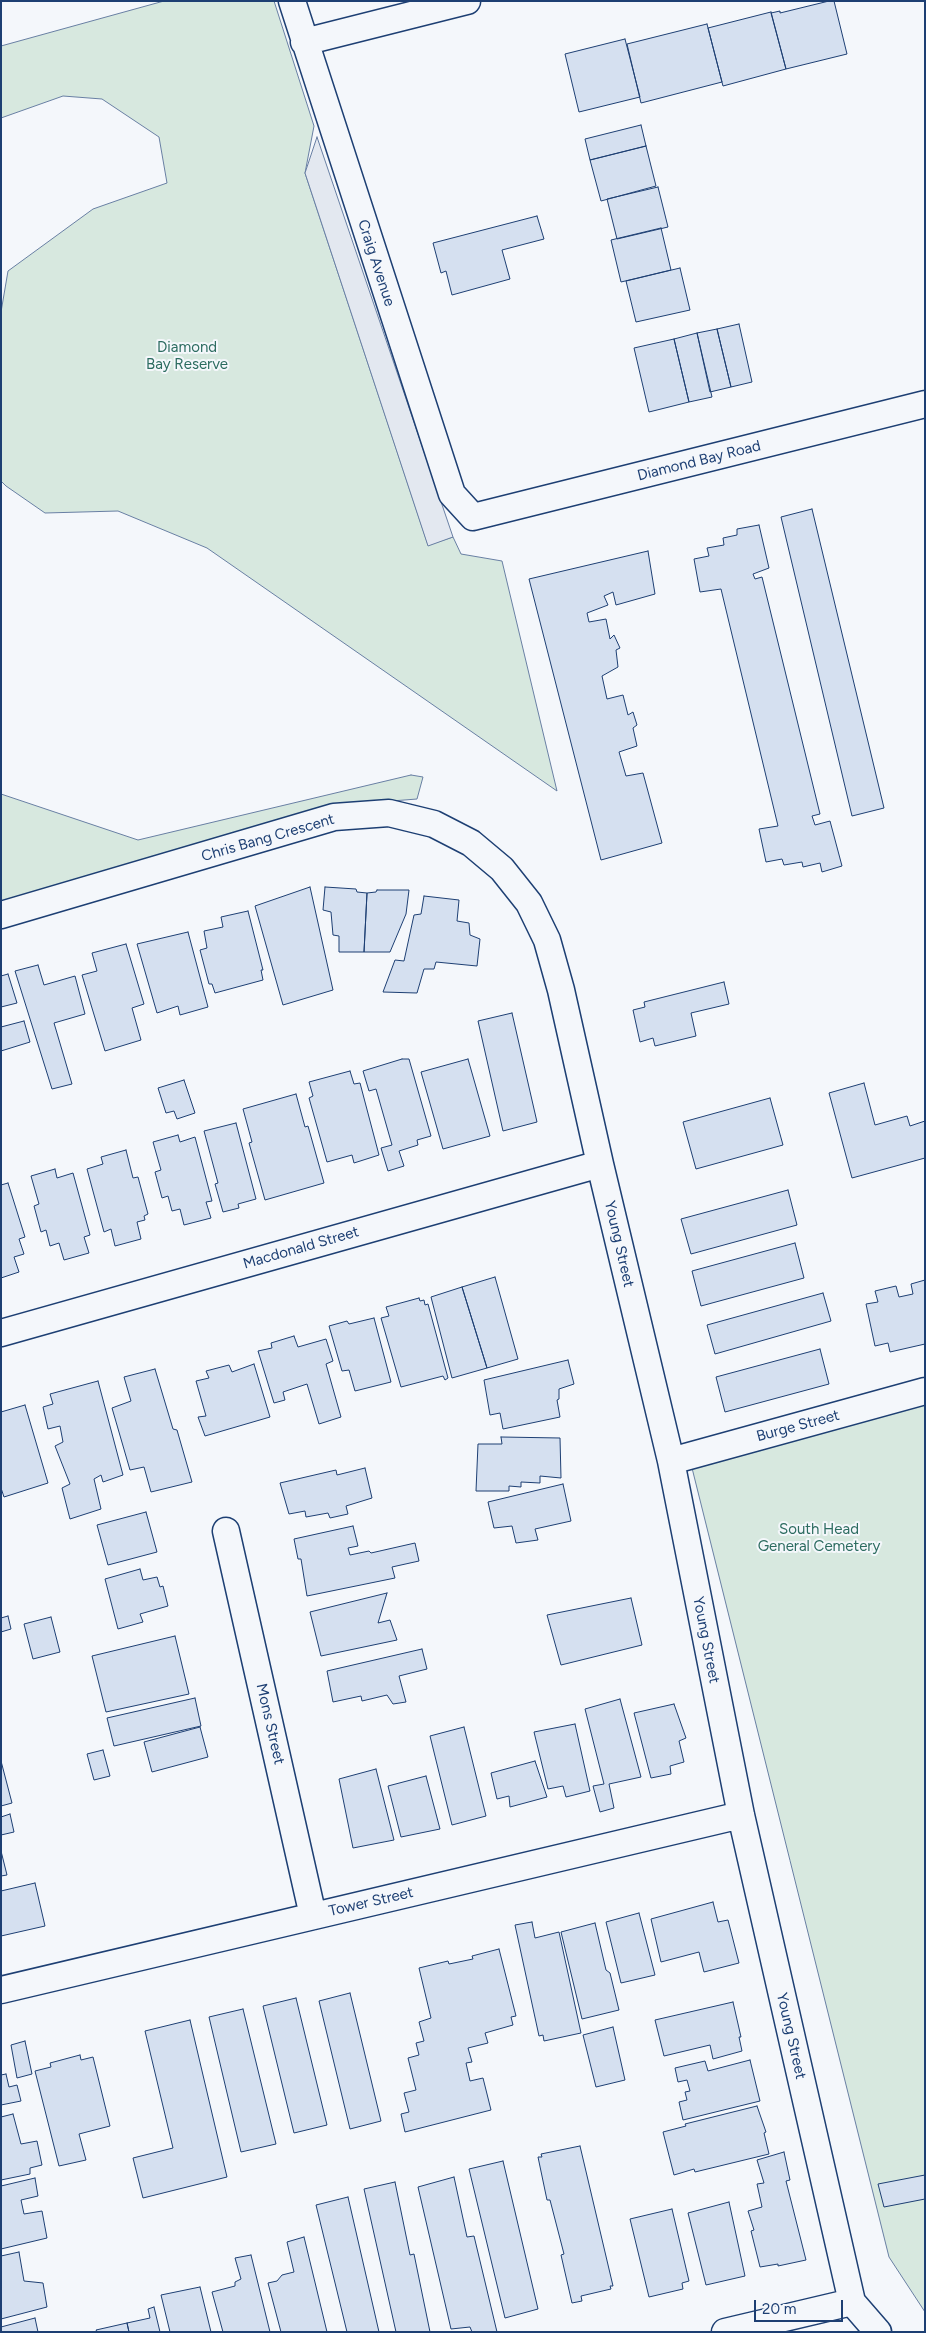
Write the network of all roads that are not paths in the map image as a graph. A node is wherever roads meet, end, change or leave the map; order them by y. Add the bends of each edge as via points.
1 (292, 1) edge
2 (467, 1) edge
3 (304, 42) junction
4 (925, 404) edge
5 (473, 517) joint
6 (1, 915) edge
7 (547, 940) joint
8 (600, 1164) junction
9 (1, 1333) edge
10 (925, 1391) edge
11 (671, 1461) junction
12 (226, 1531) dead end
13 (741, 1815) junction
14 (313, 1916) junction
15 (1, 1990) edge
16 (852, 2302) junction
17 (725, 2332) edge
18 (878, 2332) edge

1 - 3 street, Craig Avenue
2 - 3 street
3 - 5 street, Craig Avenue via 452,494
4 - 5 street, Diamond Bay Road
6 - 7 street, Chris Bang Crescent via 334,817 389,812 434,824 471,843 502,869 529,903
7 - 8 street, Young Street
8 - 9 street, Macdonald Street
8 - 11 street, Young Street
10 - 11 street, Burge Street
11 - 13 street, Young Street
12 - 14 street, Mons Street
13 - 14 street, Tower Street
13 - 16 street, Young Street
14 - 15 street, Tower Street
16 - 17 street
16 - 18 street, Young Street

